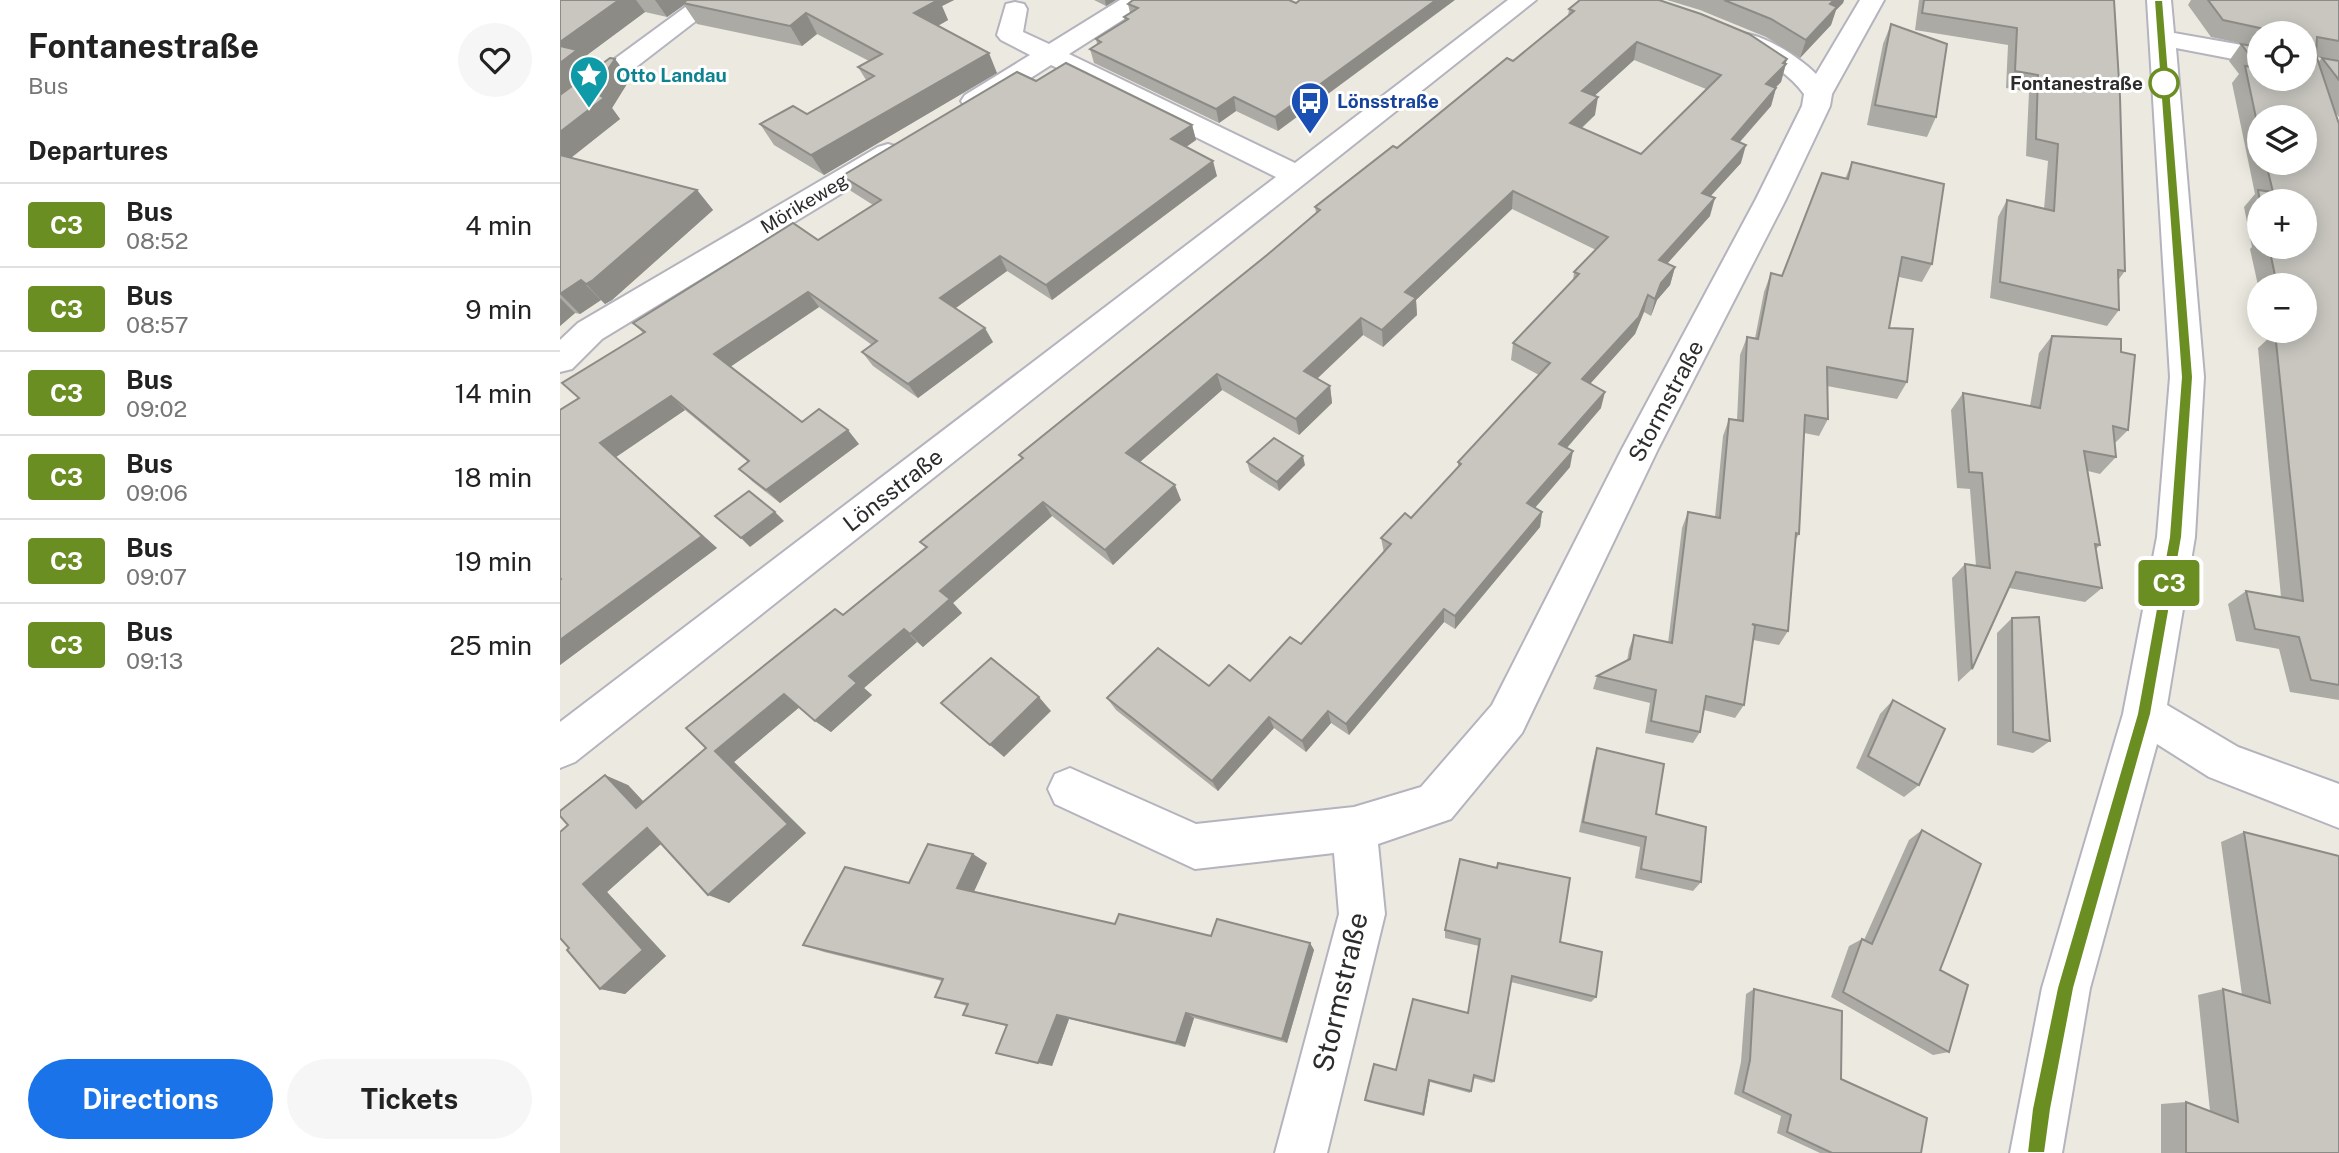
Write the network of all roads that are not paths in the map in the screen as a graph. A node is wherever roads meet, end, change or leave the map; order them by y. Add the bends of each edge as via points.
1 (710, 0) edge
2 (1137, 0) edge
3 (1524, 0) edge
4 (1872, 0) edge
5 (2159, 0) edge
6 (1015, 9) dead end
7 (1712, 29) edge
8 (2162, 38) junction
9 (1054, 54) junction
10 (2247, 54) edge
11 (1818, 94) junction
12 (560, 112) edge
13 (947, 118) edge
14 (911, 139) edge
15 (1298, 176) junction
16 (560, 360) edge
17 (2144, 714) junction
18 (560, 748) edge
19 (1070, 789) dead end
20 (2339, 806) edge
21 (1354, 829) junction
22 (1301, 1153) edge
23 (2036, 1153) edge

1 - 12 street
2 - 9 street
3 - 15 street, Lönsstraße
4 - 11 street, Stormstraße
5 - 8 street
6 - 9 street via 1010,35
7 - 11 street via 1763,48 1807,78
8 - 10 street
8 - 17 street via 2187,377 2176,537
9 - 13 street
9 - 15 street
11 - 21 street, Stormstraße via 1771,200 1640,449 1507,719 1435,804
14 - 16 street, Mörikeweg via 590,331
15 - 18 street, Lönsstraße
17 - 20 street via 2224,762
17 - 23 street via 2066,988
19 - 21 street, Stormstraße via 1195,847
21 - 22 street, Stormstraße via 1362,914

